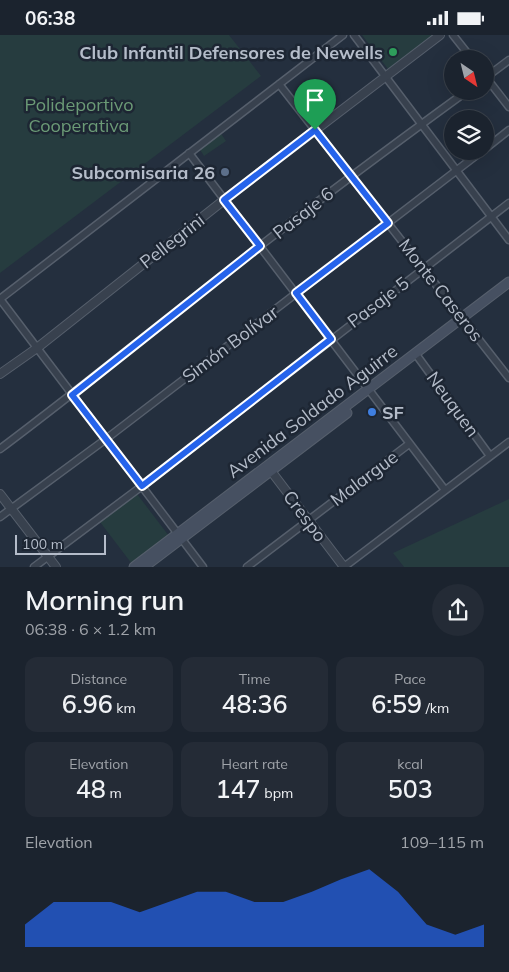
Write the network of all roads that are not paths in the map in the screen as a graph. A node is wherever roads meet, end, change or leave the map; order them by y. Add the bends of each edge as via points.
1 (343, 35) edge
2 (354, 35) edge
3 (440, 35) edge
4 (453, 35) edge
5 (465, 50) edge
6 (509, 60) edge
7 (494, 71) edge
8 (386, 76) junction
9 (279, 84) junction
10 (494, 88) edge
11 (455, 100) edge
12 (509, 107) edge
13 (422, 124) junction
14 (315, 130) junction
15 (509, 130) edge
16 (494, 142) edge
17 (189, 153) junction
18 (470, 160) edge
19 (457, 170) junction
20 (351, 175) junction
21 (224, 200) junction
22 (509, 203) edge
23 (491, 216) junction
24 (388, 223) junction
25 (509, 240) edge
26 (260, 246) junction
27 (424, 268) junction
28 (509, 282) edge
29 (509, 289) edge
30 (296, 293) junction
31 (0, 299) edge
32 (464, 319) junction
33 (331, 339) junction
34 (37, 348) junction
35 (417, 355) junction
36 (506, 369) edge
37 (0, 374) edge
38 (509, 378) edge
39 (370, 391) junction
40 (72, 395) junction
41 (106, 439) junction
42 (509, 442) edge
43 (409, 443) junction
44 (0, 449) edge
45 (490, 456) junction
46 (269, 468) junction
47 (142, 486) junction
48 (446, 490) junction
49 (0, 494) edge
50 (11, 509) junction
51 (0, 517) edge
52 (308, 520) junction
53 (180, 536) junction
54 (48, 557) junction
55 (34, 567) edge
56 (56, 567) edge
57 (134, 567) edge
58 (144, 567) edge
59 (203, 567) edge
60 (247, 567) edge
61 (344, 567) edge

1 - 9 street
2 - 8 street
3 - 8 street, Pellegrini
4 - 5 street
6 - 7 street
8 - 13 street
8 - 14 street, Pellegrini
9 - 14 street, Monte Caseros
9 - 17 street
10 - 12 street
11 - 13 street, Pasaje 6
13 - 19 street
13 - 20 street, Pasaje 6
14 - 20 street, Monte Caseros
14 - 21 street, Pellegrini
15 - 16 street
17 - 21 street
17 - 31 street
18 - 19 street, Simón Bolívar
19 - 23 street
19 - 24 street, Simón Bolívar
20 - 24 street, Monte Caseros
20 - 26 street, Pasaje 6
21 - 26 street
21 - 34 street, Pellegrini
22 - 23 street, Pasaje 5
23 - 25 street
23 - 27 street, Pasaje 5
24 - 27 street, Monte Caseros
24 - 30 street, Simón Bolívar
26 - 30 street
26 - 40 street, Pasaje 6
27 - 32 street, Monte Caseros
27 - 33 street, Pasaje 5
28 - 32 main road, Avenida Soldado Aguirre
29 - 32 main road, Avenida Soldado Aguirre
30 - 33 street
30 - 41 street, Simón Bolívar
31 - 34 street
32 - 35 main road, Avenida Soldado Aguirre
32 - 36 street, Monte Caseros
33 - 39 street
33 - 47 street, Pasaje 5
34 - 37 street, Pellegrini
34 - 40 street
35 - 39 main road, Avenida Soldado Aguirre
35 - 45 street, Neuquen
36 - 38 street, Monte Caseros
39 - 43 street
39 - 46 main road, Avenida Soldado Aguirre
40 - 41 street
40 - 44 street, Pasaje 6
41 - 47 street
41 - 50 street, Simón Bolívar
42 - 45 street
43 - 48 street
43 - 52 street, Malargue
45 - 48 street
46 - 52 street, Crespo
46 - 53 main road, Avenida Soldado Aguirre
47 - 53 street
47 - 54 street, Pasaje 5
48 - 61 street
49 - 50 street
50 - 51 street, Simón Bolívar
50 - 54 street
52 - 60 street, Malargue
52 - 61 street, Crespo
53 - 57 main road, Avenida Soldado Aguirre
53 - 58 main road, Avenida Soldado Aguirre
53 - 59 street
54 - 55 street, Pasaje 5
54 - 56 street

